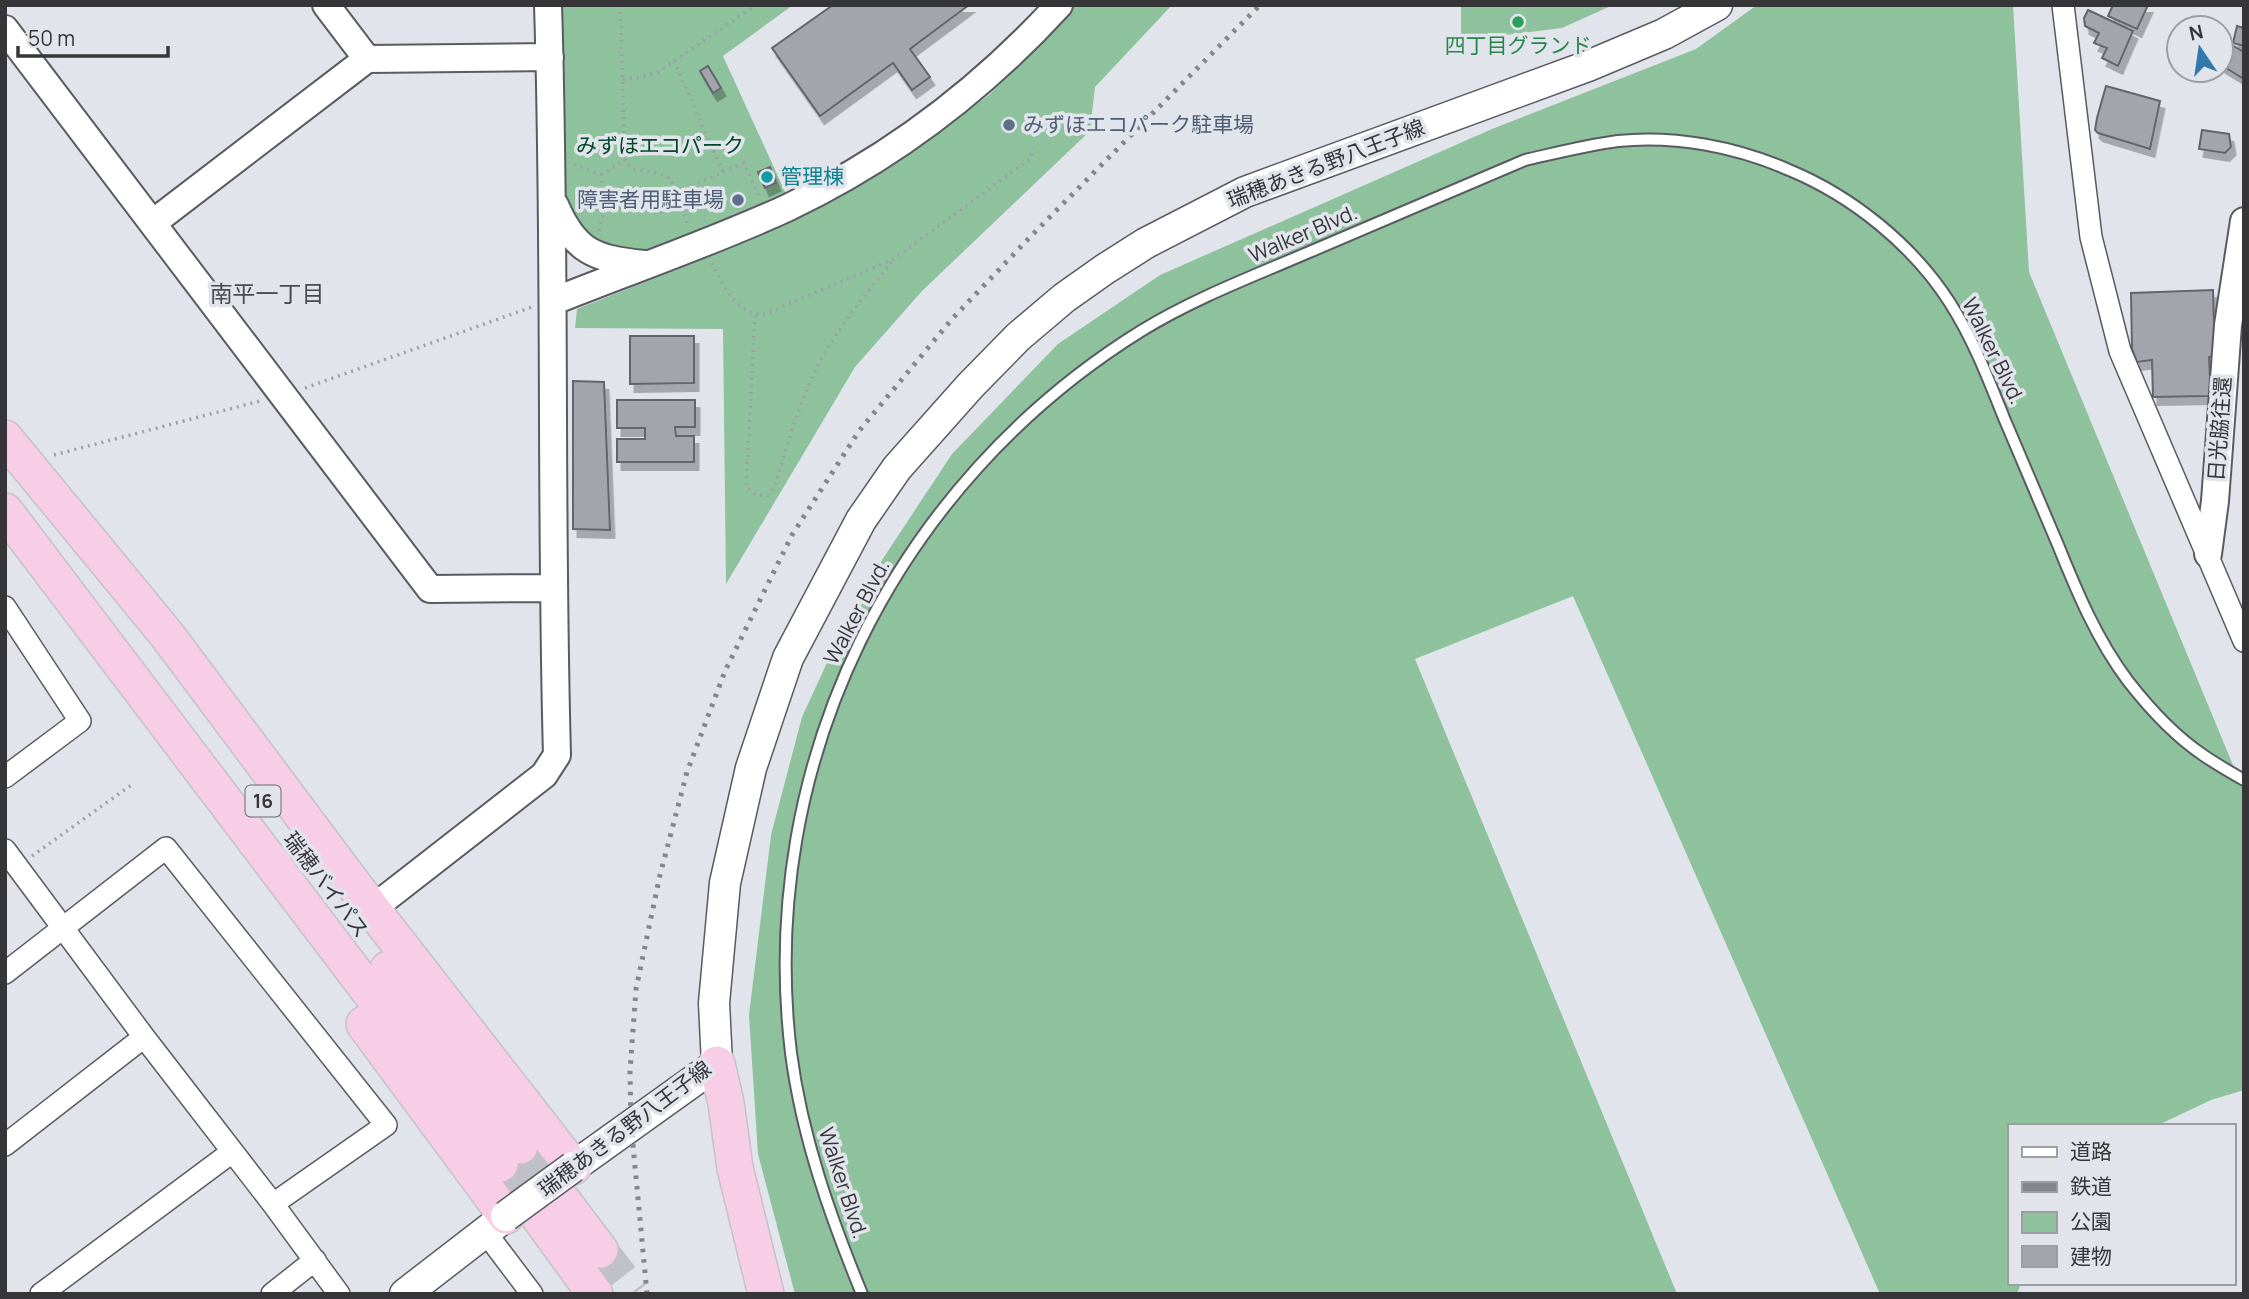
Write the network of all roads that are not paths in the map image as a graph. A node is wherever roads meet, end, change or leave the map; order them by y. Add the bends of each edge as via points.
1 (326, 5) edge
2 (548, 5) edge
3 (1059, 5) edge
4 (1717, 5) edge
5 (2063, 5) edge
6 (5, 29) edge
7 (550, 57) junction
8 (367, 59) junction
9 (553, 200) junction
10 (2244, 221) edge
11 (153, 222) junction
12 (646, 264) junction
13 (554, 301) junction
14 (5, 438) edge
15 (5, 456) edge
16 (5, 511) edge
17 (2208, 554) junction
18 (50, 571) junction
19 (552, 588) junction
20 (5, 607) edge
21 (2244, 641) edge
22 (5, 777) edge
23 (2244, 780) edge
24 (11, 858) edge
25 (372, 909) junction
26 (63, 929) junction
27 (5, 973) edge
28 (144, 1037) junction
29 (717, 1064) junction
30 (5, 1145) edge
31 (232, 1152) junction
32 (573, 1167) junction
33 (273, 1204) junction
34 (524, 1217) junction
35 (600, 1250) tunnel mouth
36 (314, 1260) junction
37 (41, 1294) edge
38 (272, 1294) edge
39 (339, 1294) edge
40 (405, 1294) edge
41 (532, 1294) edge
42 (595, 1294) edge
43 (743, 1294) edge
44 (766, 1294) edge
45 (862, 1294) edge

1 - 8 street
2 - 7 street
3 - 12 street via 944,112 871,162 787,208
4 - 29 main road, 瑞穂あきる野八王子線 via 1664,34 1588,66 1245,192 1105,269 1018,337 970,386 897,468 861,520 788,658 751,768 725,883 715,1003
5 - 17 street via 2091,237 2104,293 2120,351
6 - 11 street
7 - 8 street
7 - 9 street
8 - 11 street
9 - 12 street via 564,225 589,251 606,259
9 - 13 street
10 - 17 street, 日光脇往還 via 2228,325
11 - 19 street via 430,589
12 - 13 street
13 - 19 street
14 - 25 highway via 167,635
15 - 18 highway, 瑞穂バイパス / 16 via 510,1155
16 - 18 highway, 瑞穂バイパス / 16
17 - 21 street
18 - 34 highway via 65,618
19 - 25 street via 557,755 552,766
20 - 22 street via 80,721
23 - 45 lane, Walker Blvd. via 2202,755 2165,722 2122,671 2074,584 1971,340 1949,301 1894,237 1815,180 1725,148 1621,141 1525,160 1226,287 1143,330 1077,374 1025,417 970,473 884,593 845,673 817,749 791,873 786,935 792,1054 807,1139
24 - 26 street
25 - 32 highway
26 - 27 street
26 - 28 street
26 - 33 street via 166,848 386,1125
28 - 30 street
28 - 31 street
29 - 32 main road, 瑞穂あきる野八王子線
29 - 43 highway via 715,1115
29 - 44 highway via 735,1168
31 - 33 street
31 - 37 street
32 - 34 main road, 瑞穂あきる野八王子線, bridge
33 - 36 street
34 - 35 highway
34 - 40 main road, 瑞穂あきる野八王子線
34 - 41 street
34 - 42 highway
36 - 38 street
36 - 39 street

